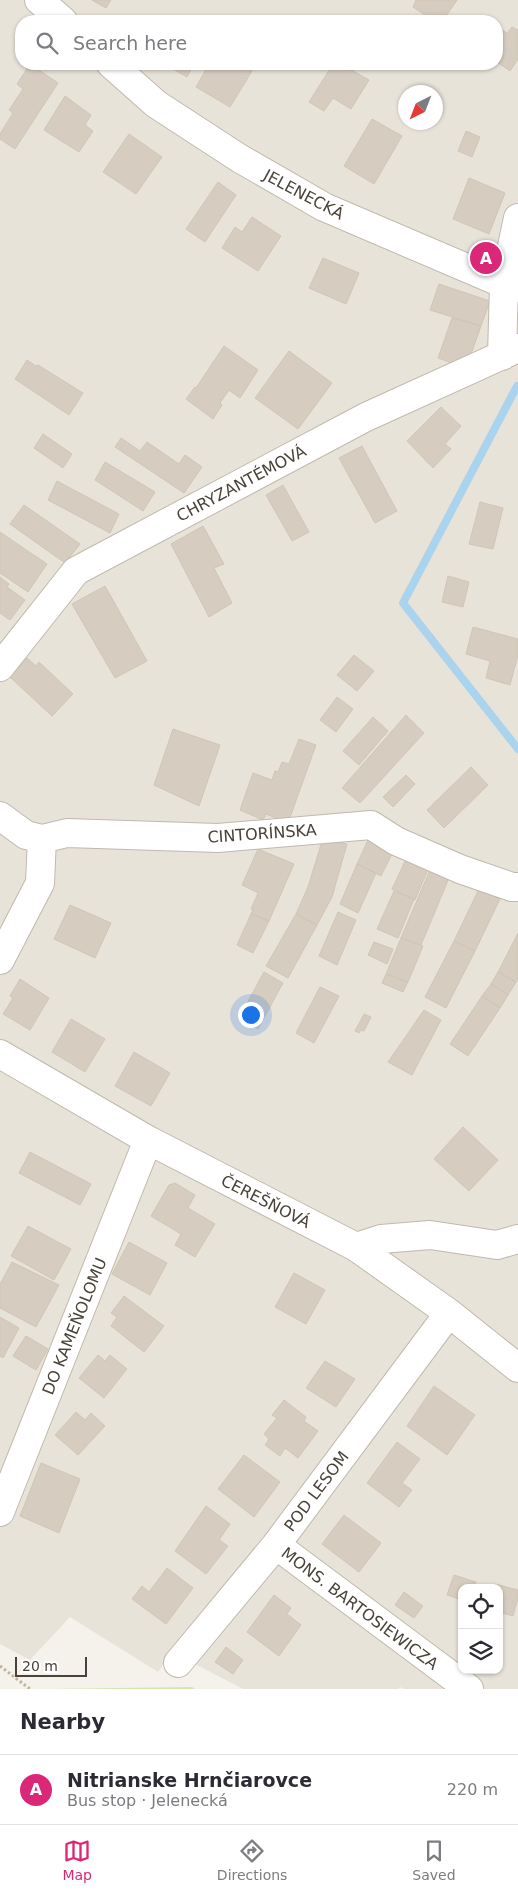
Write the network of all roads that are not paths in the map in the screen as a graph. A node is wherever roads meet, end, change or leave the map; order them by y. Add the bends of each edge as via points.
1 (39, 0) edge
2 (56, 15) edge
3 (117, 70) edge
4 (518, 218) edge
5 (511, 286) edge
6 (510, 352) edge
7 (0, 667) edge
8 (0, 816) edge
9 (42, 839) junction
10 (518, 887) edge
11 (0, 960) edge
12 (0, 1054) edge
13 (148, 1140) junction
14 (518, 1239) edge
15 (356, 1248) junction
16 (449, 1313) junction
17 (518, 1368) edge
18 (0, 1512) edge
19 (276, 1545) junction
20 (178, 1664) dead end
21 (469, 1689) edge

1 - 2 street
3 - 5 street, JELENECKÁ via 156,104 239,158 324,207
4 - 5 street
5 - 6 street
6 - 7 street, CHRYZANTÉMOVÁ via 366,417 76,571
8 - 9 street via 26,835
9 - 10 street, CINTORÍNSKA via 67,833 218,838 371,824 396,840 460,869
9 - 11 street via 40,883
12 - 13 street, ČEREŠŇOVÁ
13 - 15 street, ČEREŠŇOVÁ
13 - 18 street, DO KAMEŇOLOMU
14 - 15 street via 497,1245 430,1235 381,1239
15 - 16 street, ČEREŠŇOVÁ
16 - 17 street, ČEREŠŇOVÁ
16 - 19 street, POD LESOM
19 - 20 street, POD LESOM
19 - 21 street, MONS. BARTOSIEWICZA

